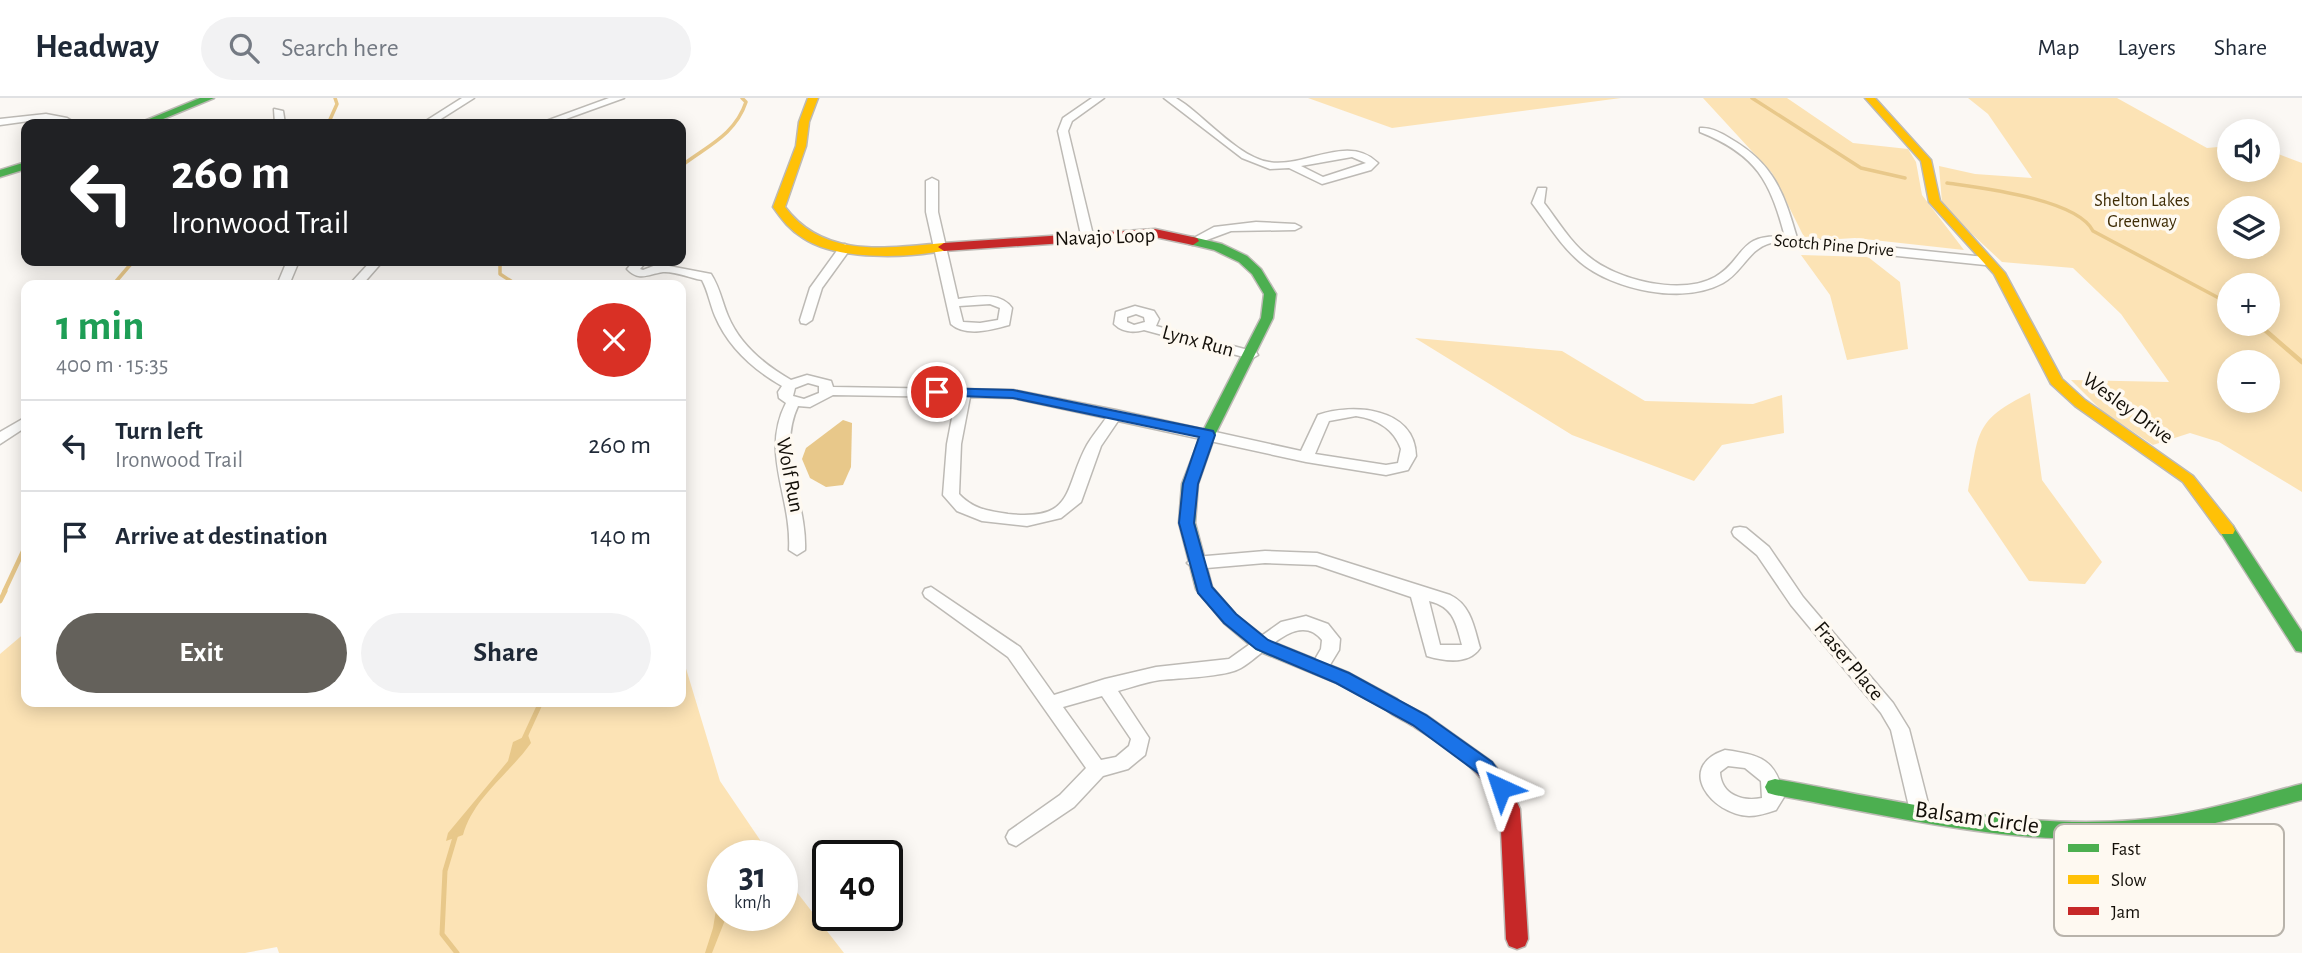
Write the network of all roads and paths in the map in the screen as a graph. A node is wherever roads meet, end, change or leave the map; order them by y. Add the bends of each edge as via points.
1 (209, 98) edge
2 (469, 98) edge
3 (619, 98) edge
4 (813, 98) edge
5 (1099, 98) edge
6 (1169, 98) edge
7 (1870, 98) edge
8 (278, 111) dead end
9 (155, 119) edge
10 (279, 119) edge
11 (434, 119) edge
12 (557, 119) edge
13 (21, 120) edge
14 (0, 122) edge
15 (1704, 130) dead end
16 (21, 167) edge
17 (1294, 167) junction
18 (0, 174) edge
19 (932, 181) dead end
20 (1542, 190) dead end
21 (1294, 227) dead end
22 (1087, 236) junction
23 (1791, 239) junction
24 (1196, 240) junction
25 (845, 248) junction
26 (940, 248) junction
27 (1985, 261) junction
28 (372, 266) edge
29 (634, 266) edge
30 (659, 266) edge
31 (668, 266) edge
32 (360, 280) edge
33 (954, 303) dead end
34 (806, 320) dead end
35 (1146, 327) dead end
36 (1251, 355) junction
37 (790, 385) junction
38 (828, 391) junction
39 (964, 392) junction
40 (793, 403) junction
41 (1116, 414) junction
42 (21, 424) edge
43 (1208, 435) junction
44 (0, 439) edge
45 (1306, 457) junction
46 (1740, 532) dead end
47 (797, 550) dead end
48 (1195, 563) junction
49 (931, 593) dead end
50 (1418, 593) dead end
51 (1262, 645) junction
52 (2302, 646) edge
53 (1319, 668) junction
54 (1105, 686) junction
55 (1051, 702) junction
56 (1097, 769) junction
57 (1774, 788) dead end
58 (2302, 792) edge
59 (1920, 811) junction
60 (2164, 824) edge
61 (2054, 827) edge
62 (1016, 837) dead end
63 (1517, 939) dead end

1 - 9 street
2 - 11 street
3 - 12 street
4 - 25 street, Navajo Loop via 779,207 796,230
5 - 22 street via 1071,117 1063,131
6 - 17 street via 1206,121 1251,161
7 - 27 street, Wesley Drive via 1917,147 1931,172 1935,202
8 - 10 street
13 - 14 street
15 - 23 street via 1727,140 1766,174 1775,187
16 - 18 street
17 - 17 street via 1344,153 1359,154 1373,163 1326,181
19 - 26 street via 932,212
20 - 23 street, Scotch Pine Drive via 1538,203 1585,260 1598,269 1661,288 1704,286 1729,273 1748,246
21 - 24 street via 1227,227 1212,229
22 - 24 street, Navajo Loop via 1146,232
22 - 26 street, Navajo Loop
23 - 27 street, Scotch Pine Drive
24 - 36 street, Navajo Loop via 1243,259 1268,287 1267,318
25 - 26 street, Navajo Loop
25 - 34 street via 822,278
26 - 33 street
27 - 52 street, Wesley Drive via 1999,273 2056,381 2188,479 2234,539
28 - 32 street
29 - 30 street via 638,272 650,273
31 - 37 street via 707,277 725,324 737,340 758,364
35 - 36 street, Lynx Run
36 - 43 street, Navajo Loop
37 - 38 street via 818,380
37 - 40 street via 785,395
38 - 39 street
38 - 40 street via 817,401
39 - 41 street via 1013,394
39 - 41 street via 951,495 962,507 982,516 1034,520 1067,508 1076,497 1094,446
40 - 47 street, Wolf Run via 783,417 779,439 799,519
41 - 43 street
42 - 44 street
43 - 45 street
43 - 48 street, Navajo Loop via 1190,484 1186,523
45 - 45 street via 1385,470 1403,467 1409,447 1394,424 1383,417 1334,413 1323,418
46 - 59 street, Fraser Place via 1763,551 1797,601 1887,708 1900,729
48 - 50 street via 1265,557 1317,559
48 - 51 street, Navajo Loop via 1204,589 1230,619
49 - 55 street via 1014,652
51 - 53 street, Navajo Loop
51 - 53 street via 1287,626 1306,622 1322,628 1331,639
51 - 54 street via 1233,665 1156,674
53 - 63 street, Navajo Loop via 1419,720 1485,767 1501,788 1510,809 1514,845
54 - 55 street
54 - 56 street via 1140,738 1138,750 1121,764
55 - 56 street
56 - 62 street via 1067,801
57 - 59 street, Balsam Circle
58 - 60 street, Balsam Circle
59 - 61 street, Balsam Circle

